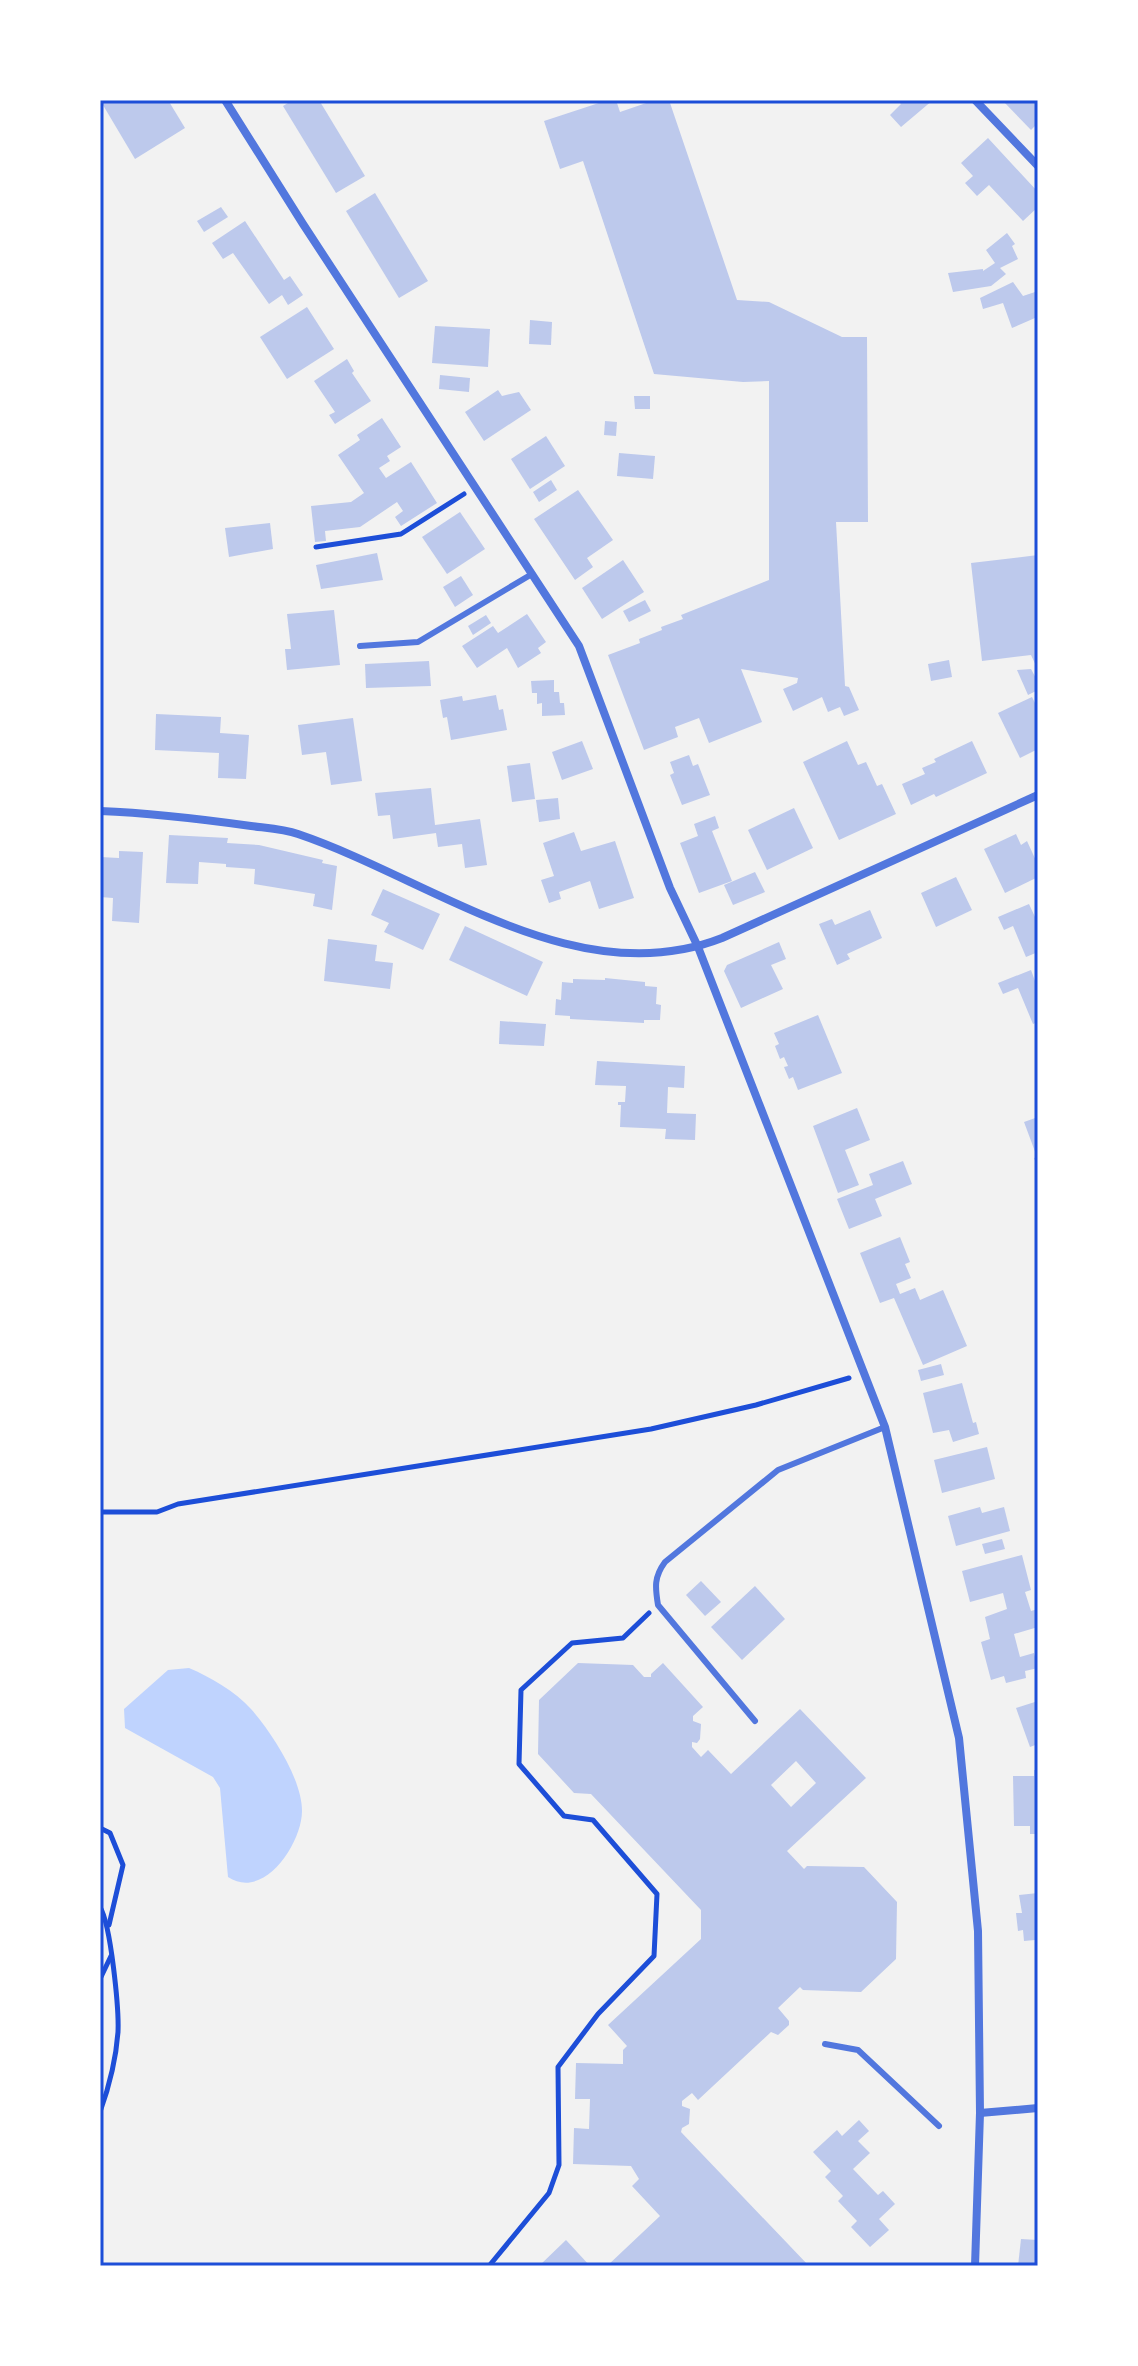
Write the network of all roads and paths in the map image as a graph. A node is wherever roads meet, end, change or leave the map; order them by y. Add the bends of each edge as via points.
1 (225, 100) edge
2 (975, 100) edge
3 (1038, 166) edge
4 (475, 487) junction
5 (316, 547) dead end
6 (532, 574) junction
7 (360, 646) dead end
8 (1038, 795) edge
9 (100, 811) edge
10 (698, 947) junction
11 (864, 1374) junction
12 (885, 1427) junction
13 (100, 1512) edge
14 (658, 1605) junction
15 (755, 1721) dead end
16 (100, 1828) edge
17 (100, 1907) edge
18 (108, 1929) junction
19 (112, 1955) junction
20 (100, 1979) edge
21 (825, 2044) dead end
22 (1038, 2108) edge
23 (100, 2112) edge
24 (980, 2113) junction
25 (939, 2126) dead end
26 (489, 2266) edge
27 (975, 2266) edge

1 - 4 street
2 - 3 street
4 - 5 path via 401,534
4 - 6 street
6 - 7 lane via 418,642
6 - 10 street via 579,646 670,888
8 - 10 street
9 - 10 street via 296,833 538,937 594,951
10 - 11 street
11 - 12 street
11 - 13 path via 651,1429 178,1504 157,1512
12 - 14 lane via 778,1470 665,1562 657,1574
12 - 24 street via 959,1738 978,1931
14 - 15 lane
14 - 26 path via 623,1638 572,1643 521,1690 519,1764 564,1816 593,1820 657,1894 654,1956 598,2014 558,2067 559,2165 549,2193
16 - 18 path via 110,1833 123,1865
17 - 18 path
18 - 19 path
19 - 20 path
19 - 23 path via 118,2031
21 - 25 lane via 858,2050
22 - 24 street
24 - 27 street

